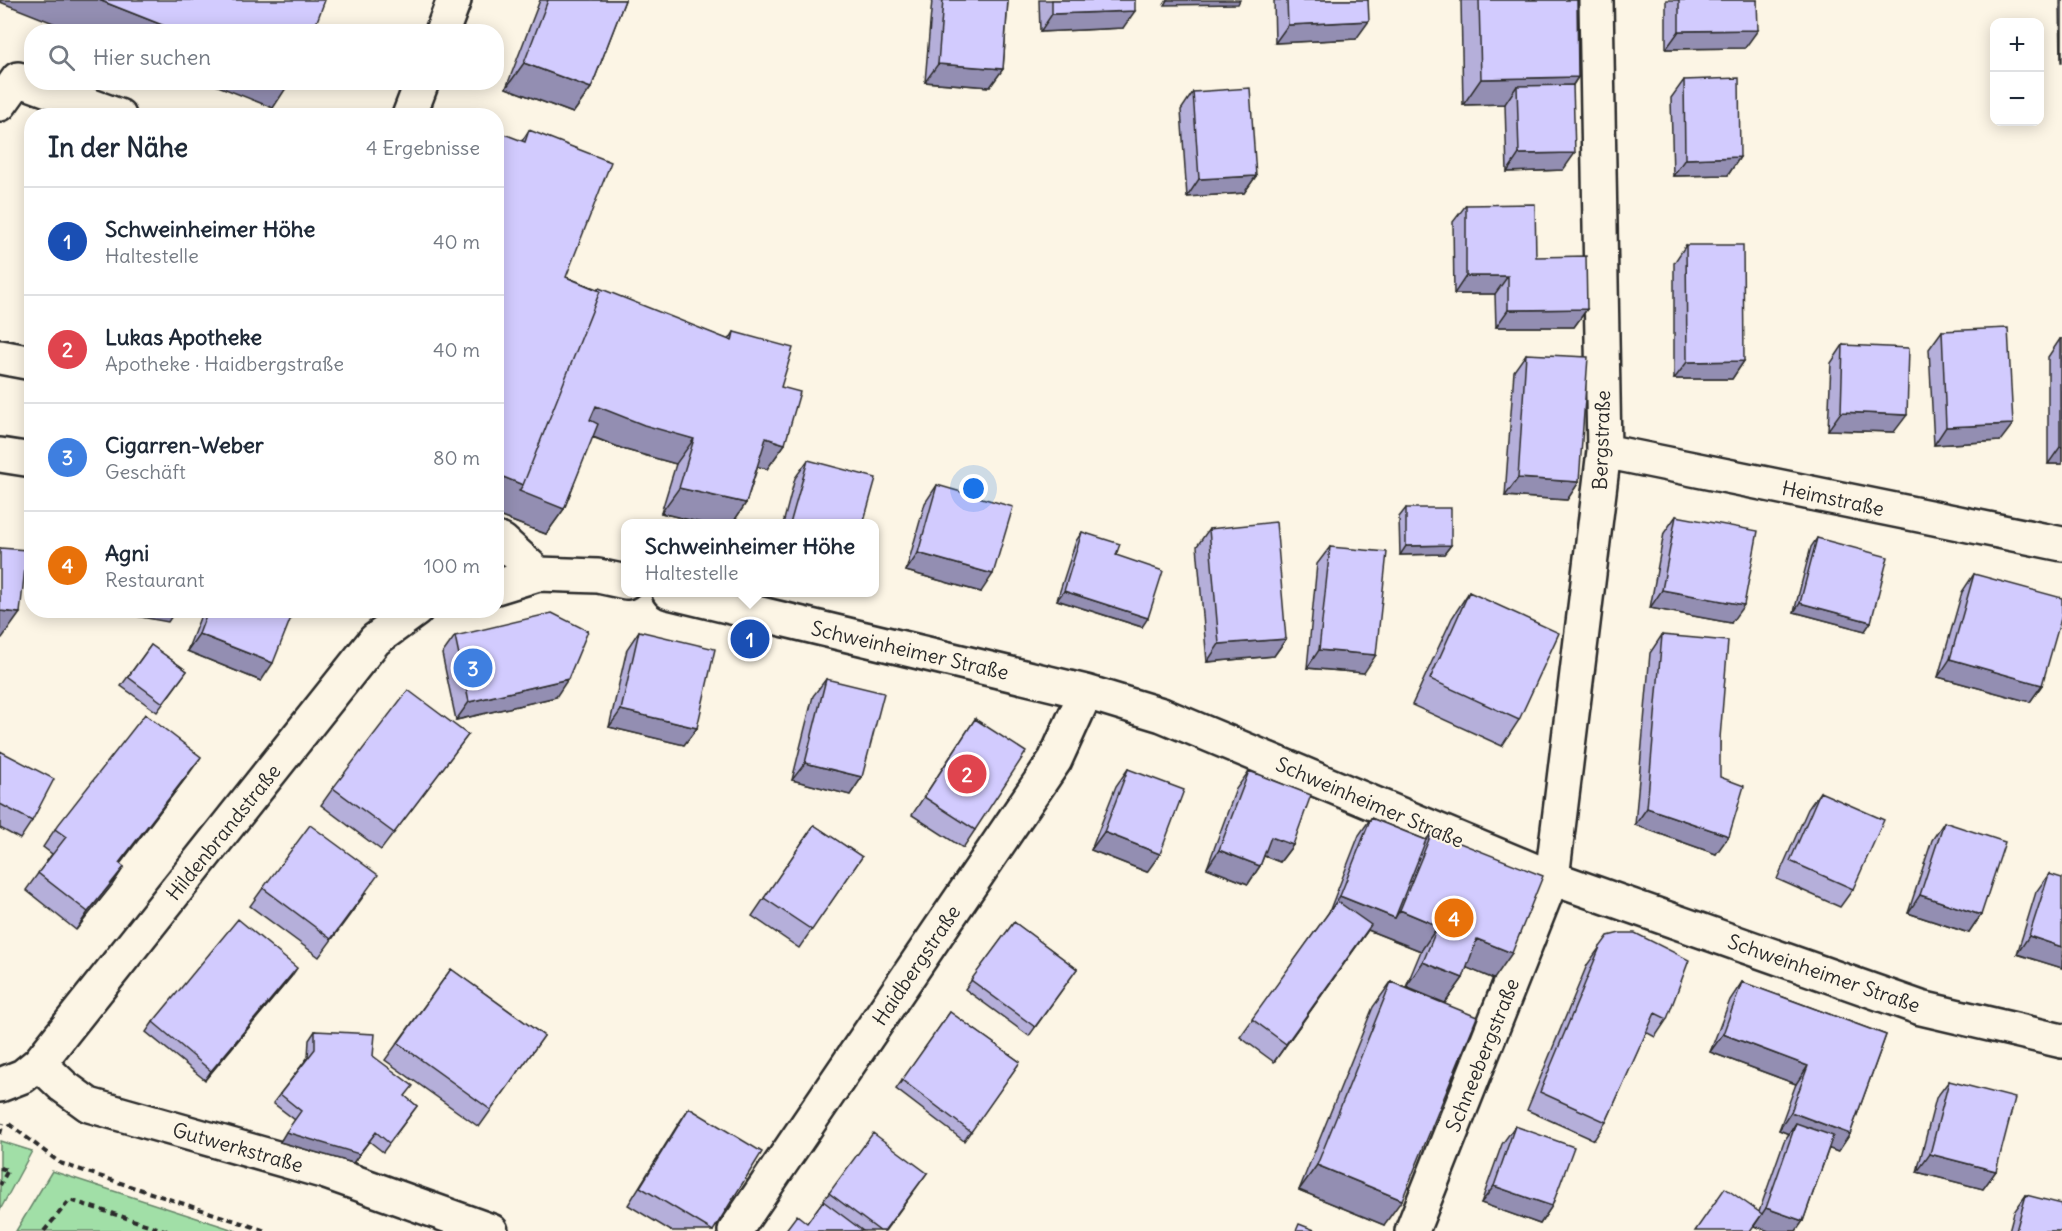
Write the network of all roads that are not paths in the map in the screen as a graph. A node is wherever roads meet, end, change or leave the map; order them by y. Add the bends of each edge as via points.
1 (454, 0) edge
2 (1596, 0) edge
3 (445, 24) edge
4 (24, 80) edge
5 (50, 90) edge
6 (419, 90) edge
7 (0, 104) edge
8 (98, 108) edge
9 (412, 108) edge
10 (0, 357) edge
11 (24, 362) edge
12 (1604, 451) junction
13 (0, 455) edge
14 (24, 459) edge
15 (504, 543) edge
16 (2062, 544) edge
17 (538, 574) junction
18 (621, 581) edge
19 (504, 584) edge
20 (690, 597) edge
21 (405, 618) edge
22 (1086, 692) junction
23 (1552, 878) junction
24 (2062, 1041) edge
25 (39, 1063) junction
26 (0, 1085) edge
27 (491, 1231) edge
28 (735, 1231) edge
29 (1412, 1231) edge

1 - 3 street
2 - 12 street, Bergstraße
4 - 7 street via 18,78
5 - 8 street
6 - 9 street
10 - 11 street
12 - 16 street, Heimstraße
12 - 23 street, Bergstraße
13 - 14 street
15 - 17 street
17 - 18 street
17 - 19 street
20 - 22 street, Schweinheimer Straße
21 - 25 street, Hildenbrandstraße via 375,640
22 - 23 street, Schweinheimer Straße via 1162,715
22 - 28 street, Haidbergstraße via 1055,760
23 - 24 street, Schweinheimer Straße via 1921,1008
23 - 29 street, Schneebergstraße
25 - 26 street via 23,1076
25 - 27 street, Gutwerkstraße via 89,1105 326,1172

